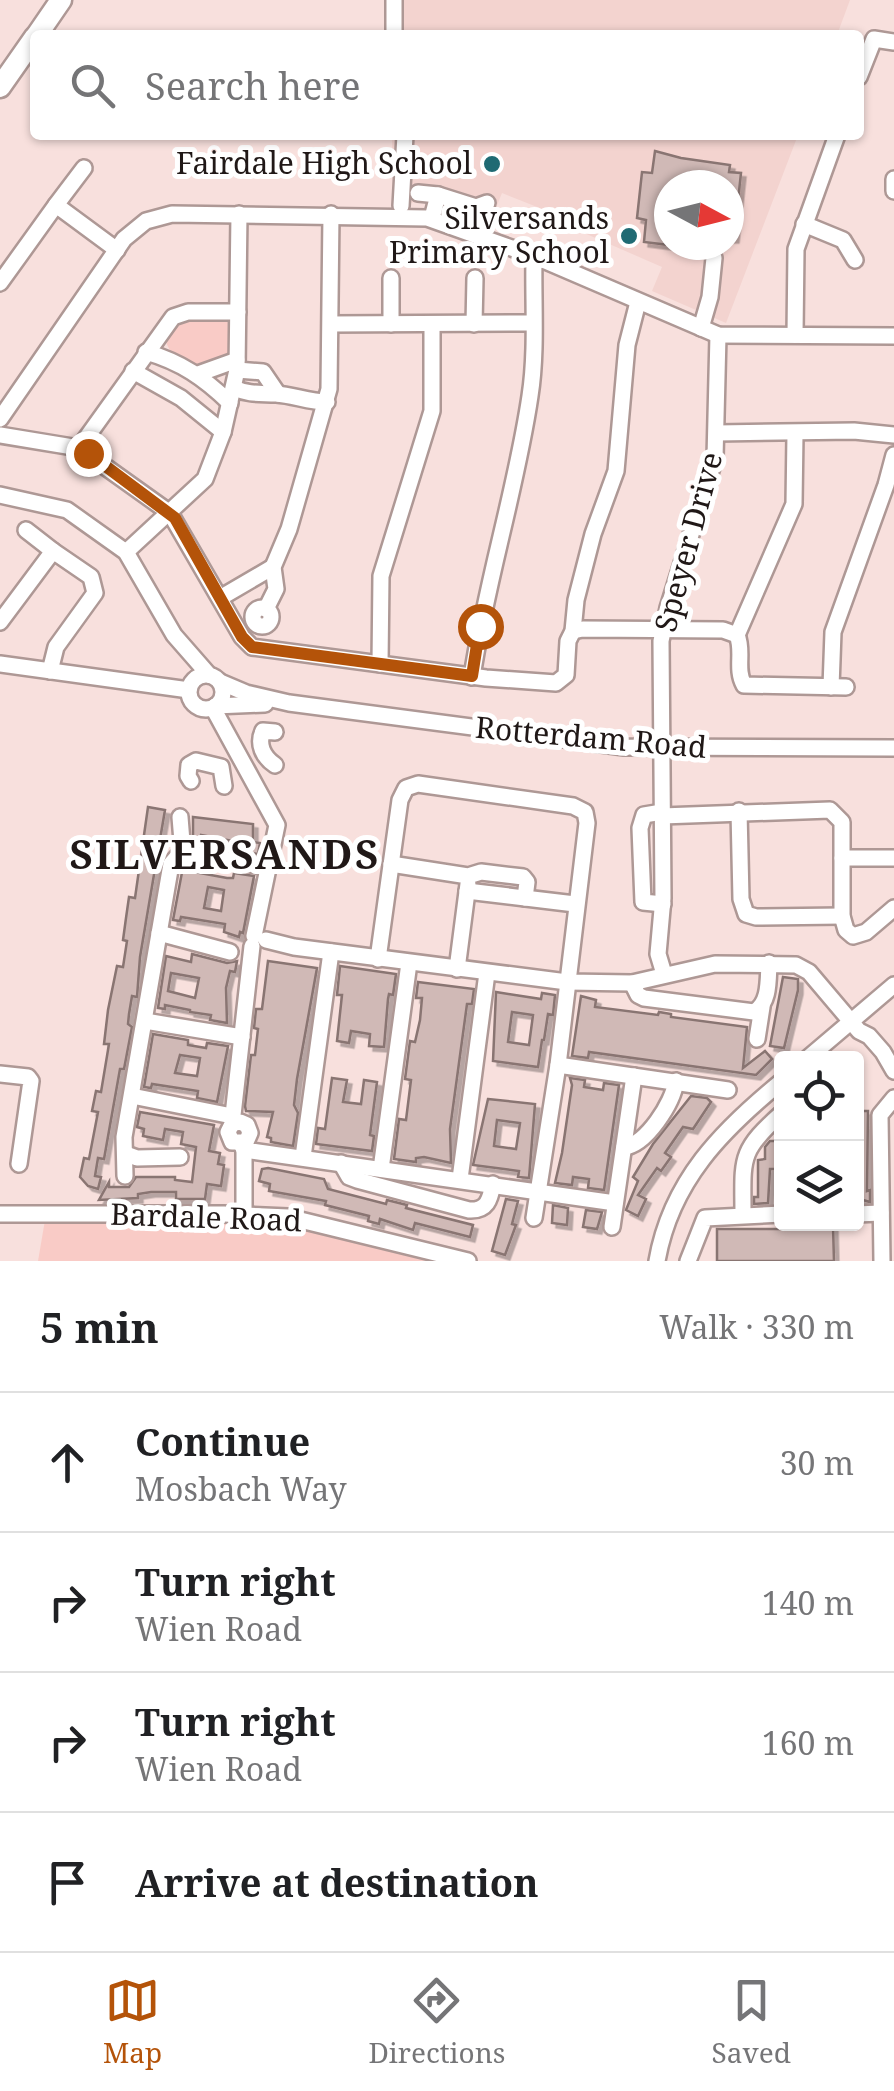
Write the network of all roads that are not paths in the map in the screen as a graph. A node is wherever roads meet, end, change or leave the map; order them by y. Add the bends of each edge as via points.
1 (61, 0) edge
2 (394, 0) edge
3 (40, 30) edge
4 (394, 30) edge
5 (894, 42) edge
6 (30, 44) edge
7 (864, 63) edge
8 (0, 87) edge
9 (405, 140) edge
10 (835, 140) edge
11 (84, 168) dead end
12 (894, 179) edge
13 (894, 191) edge
14 (418, 193) dead end
15 (487, 203) dead end
16 (56, 205) junction
17 (401, 206) junction
18 (435, 208) junction
19 (239, 214) junction
20 (331, 214) junction
21 (381, 215) junction
22 (804, 224) junction
23 (117, 250) junction
24 (534, 256) junction
25 (714, 260) edge
26 (856, 260) dead end
27 (391, 278) dead end
28 (474, 278) dead end
29 (0, 283) edge
30 (638, 302) junction
31 (238, 312) junction
32 (331, 324) junction
33 (391, 324) junction
34 (432, 324) junction
35 (474, 324) junction
36 (533, 324) junction
37 (701, 328) junction
38 (160, 332) junction
39 (718, 335) junction
40 (794, 335) junction
41 (894, 336) edge
42 (146, 352) junction
43 (169, 359) junction
44 (237, 365) junction
45 (133, 371) junction
46 (198, 374) junction
47 (278, 394) junction
48 (232, 396) junction
49 (327, 402) junction
50 (0, 419) edge
51 (223, 432) junction
52 (716, 434) junction
53 (795, 434) junction
54 (0, 435) edge
55 (894, 435) edge
56 (79, 448) junction
57 (894, 455) edge
58 (0, 495) edge
59 (170, 513) junction
60 (26, 530) dead end
61 (53, 550) junction
62 (126, 552) junction
63 (274, 567) junction
64 (220, 598) junction
65 (266, 609) dead end
66 (0, 622) edge
67 (662, 628) junction
68 (573, 631) junction
69 (174, 635) junction
70 (737, 635) junction
71 (0, 664) edge
72 (380, 664) junction
73 (50, 671) junction
74 (472, 676) junction
75 (214, 678) junction
76 (190, 687) junction
77 (289, 703) junction
78 (214, 707) junction
79 (274, 732) dead end
80 (894, 748) edge
81 (661, 750) junction
82 (275, 765) dead end
83 (191, 781) dead end
84 (224, 786) dead end
85 (662, 809) junction
86 (739, 811) junction
87 (180, 817) dead end
88 (183, 854) junction
89 (842, 858) junction
90 (894, 858) edge
91 (391, 864) junction
92 (269, 867) junction
93 (468, 884) junction
94 (576, 904) junction
95 (662, 904) junction
96 (894, 908) edge
97 (842, 916) junction
98 (160, 933) junction
99 (259, 943) junction
100 (230, 952) dead end
101 (331, 952) junction
102 (378, 959) junction
103 (409, 963) junction
104 (769, 963) junction
105 (457, 969) junction
106 (487, 973) junction
107 (664, 974) junction
108 (567, 982) junction
109 (632, 983) junction
110 (894, 985) edge
111 (762, 1007) junction
112 (145, 1021) junction
113 (855, 1026) junction
114 (242, 1037) junction
115 (757, 1039) dead end
116 (818, 1051) edge
117 (558, 1065) junction
118 (892, 1069) edge
119 (0, 1074) edge
120 (634, 1076) junction
121 (676, 1082) junction
122 (774, 1087) edge
123 (728, 1090) dead end
124 (132, 1096) junction
125 (894, 1098) edge
126 (232, 1120) junction
127 (774, 1121) edge
128 (243, 1147) junction
129 (624, 1148) junction
130 (126, 1154) junction
131 (303, 1157) junction
132 (180, 1158) dead end
133 (0, 1161) edge
134 (341, 1163) junction
135 (382, 1168) junction
136 (125, 1176) dead end
137 (460, 1179) junction
138 (493, 1184) junction
139 (539, 1191) junction
140 (616, 1203) junction
141 (0, 1214) edge
142 (244, 1214) junction
143 (743, 1214) junction
144 (774, 1214) edge
145 (864, 1214) edge
146 (881, 1214) junction
147 (534, 1218) dead end
148 (612, 1227) dead end
149 (468, 1261) edge
150 (657, 1261) edge
151 (688, 1261) edge
152 (882, 1261) edge

1 - 3 main road
2 - 4 street
5 - 7 street via 875,32
6 - 8 main road
9 - 17 street
10 - 22 street
11 - 16 street
12 - 13 street
14 - 18 street
15 - 18 street
16 - 23 street
16 - 29 street
17 - 18 street
17 - 21 street
18 - 21 street
18 - 24 street via 459,226
19 - 20 street
19 - 23 street via 155,217
19 - 31 street
20 - 21 street
20 - 32 street
22 - 26 street via 843,240
22 - 40 street via 796,249
23 - 50 street
24 - 30 street
24 - 36 street
25 - 37 street
27 - 33 street
28 - 35 street
30 - 37 street
30 - 68 street via 626,344 616,471 593,534
31 - 38 street via 184,312
31 - 44 street
32 - 33 street
32 - 49 street
33 - 34 street
34 - 35 street
34 - 72 street via 432,411 381,576
35 - 36 street
36 - 74 street via 522,446
37 - 39 street
38 - 42 street
38 - 43 street
39 - 40 street
39 - 52 street, Speyer Drive
40 - 41 street
42 - 43 street
42 - 45 street
43 - 46 street
44 - 46 street
44 - 47 street via 263,372
44 - 48 street
45 - 51 street
45 - 56 street
46 - 48 street
47 - 48 street
47 - 49 street
48 - 51 street
49 - 63 street
51 - 59 street via 206,479
52 - 53 street
52 - 67 street, Speyer Drive via 714,466
53 - 55 street
53 - 70 street via 794,504
54 - 56 street
56 - 59 street
57 - 70 street via 834,632 838,687 744,685
58 - 62 street via 67,510
59 - 62 street
59 - 64 street
60 - 61 street
61 - 66 street
61 - 73 street via 89,574 95,590 54,652
62 - 69 street
63 - 64 street
63 - 65 street via 275,594
64 - 72 street via 252,647
67 - 68 street
67 - 70 street
67 - 81 street, Speyer Drive
68 - 74 street via 560,682
69 - 75 street
69 - 76 street
71 - 73 street
72 - 74 street
73 - 76 street
75 - 76 street via 198,676
75 - 77 street, Rotterdam Road
75 - 78 street via 223,695
76 - 78 street via 196,706
77 - 78 street, Rotterdam Road
77 - 81 street, Rotterdam Road
78 - 92 street via 276,821
79 - 82 street via 263,731 260,742
80 - 81 street, Rotterdam Road
81 - 85 street, Speyer Drive
83 - 84 street via 189,765 196,761 221,767
85 - 86 street
85 - 95 street, Speyer Drive
85 - 95 street via 641,821 640,900
86 - 89 street via 830,810 842,822
86 - 97 street via 746,914
87 - 88 street
88 - 92 street
88 - 98 street via 170,867
89 - 90 street
89 - 97 street
91 - 93 street
91 - 94 street via 401,794 411,786 573,806 585,812 587,823
91 - 102 street
92 - 99 street
93 - 94 street
93 - 105 street
94 - 108 street
95 - 107 street, Speyer Drive via 658,959
96 - 97 street via 856,936
98 - 100 street
98 - 112 street
99 - 101 street
99 - 114 street
101 - 102 street
101 - 131 street
102 - 103 street
103 - 105 street
103 - 135 street
104 - 107 street
104 - 111 street
104 - 113 street via 806,970
105 - 106 street
106 - 108 street
106 - 137 street
107 - 109 street
108 - 109 street
108 - 117 street
109 - 111 street via 644,998 744,1012
110 - 113 street
111 - 115 street
112 - 114 street
112 - 124 street
113 - 116 street
113 - 118 street
114 - 126 street
117 - 120 street
117 - 139 street
119 - 133 street via 31,1081 22,1164
120 - 121 street
120 - 129 street
121 - 123 street
121 - 129 street via 646,1135
122 - 150 street via 700,1159 673,1206
124 - 126 street
124 - 130 street
125 - 146 street via 880,1115
126 - 128 street via 248,1128
127 - 143 street via 748,1148
128 - 131 street
128 - 142 street
129 - 140 street
130 - 132 street
130 - 136 street
131 - 134 street
134 - 135 street
134 - 138 street via 356,1180 468,1210 486,1205
135 - 137 street
137 - 138 street
138 - 139 street
139 - 140 street
139 - 147 street
140 - 148 street
141 - 142 street, Bardale Road
142 - 149 street, Bardale Road via 298,1219
143 - 144 street
143 - 151 street via 700,1222
145 - 146 street
146 - 152 street

